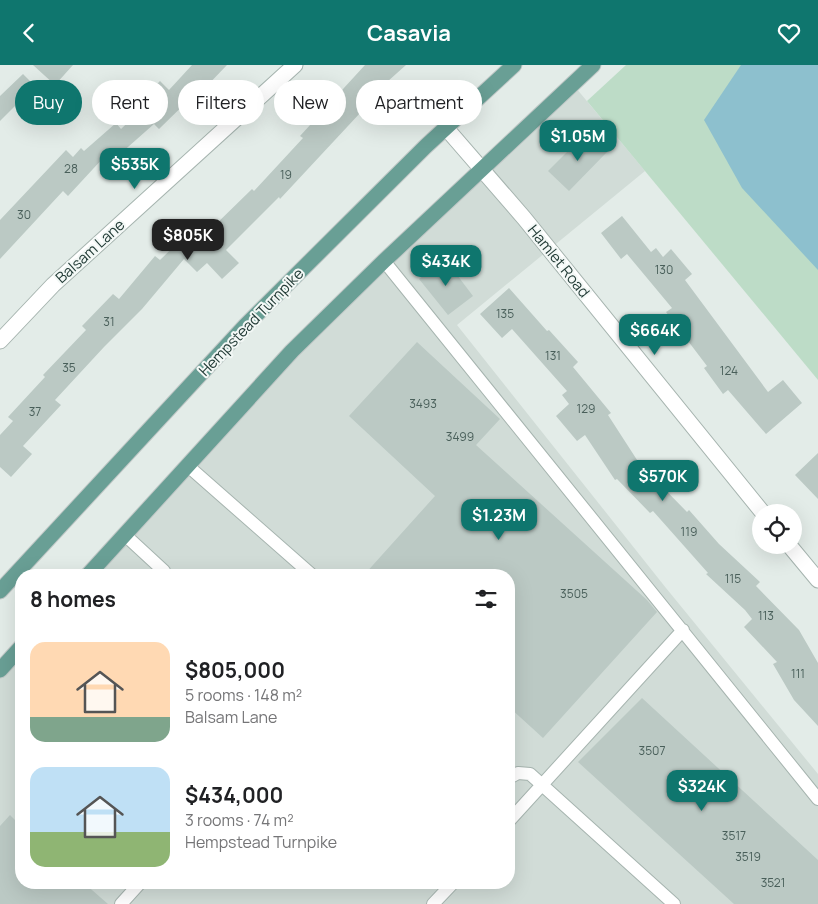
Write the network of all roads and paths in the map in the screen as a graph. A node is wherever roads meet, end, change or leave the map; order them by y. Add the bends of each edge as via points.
1 (295, 65) edge
2 (514, 65) edge
3 (593, 65) edge
4 (446, 128) junction
5 (482, 170) junction
6 (384, 261) junction
7 (0, 341) edge
8 (188, 466) junction
9 (756, 504) edge
10 (125, 535) junction
11 (797, 554) edge
12 (20, 569) edge
13 (94, 569) edge
14 (162, 569) edge
15 (305, 569) edge
16 (15, 575) edge
17 (816, 575) edge
18 (0, 591) edge
19 (683, 630) junction
20 (15, 654) edge
21 (0, 670) edge
22 (515, 775) edge
23 (543, 784) junction
24 (818, 799) edge
25 (515, 814) edge
26 (135, 889) edge
27 (447, 889) edge
28 (121, 904) edge
29 (433, 904) edge
30 (674, 904) edge

1 - 7 street, Balsam Lane via 53,285
2 - 4 main road, Hempstead Turnpike
3 - 5 main road
4 - 5 street, Hamlet Road
4 - 12 main road, Hempstead Turnpike via 245,326
5 - 6 main road
5 - 9 street, Hamlet Road
6 - 8 main road via 292,351
6 - 19 lane
8 - 10 main road
8 - 15 lane
10 - 13 main road
10 - 14 lane
11 - 17 street
16 - 18 main road, Hempstead Turnpike
19 - 23 lane
19 - 24 lane
20 - 21 main road
22 - 23 lane via 530,774
23 - 25 lane
23 - 30 lane
26 - 28 lane
27 - 29 lane

